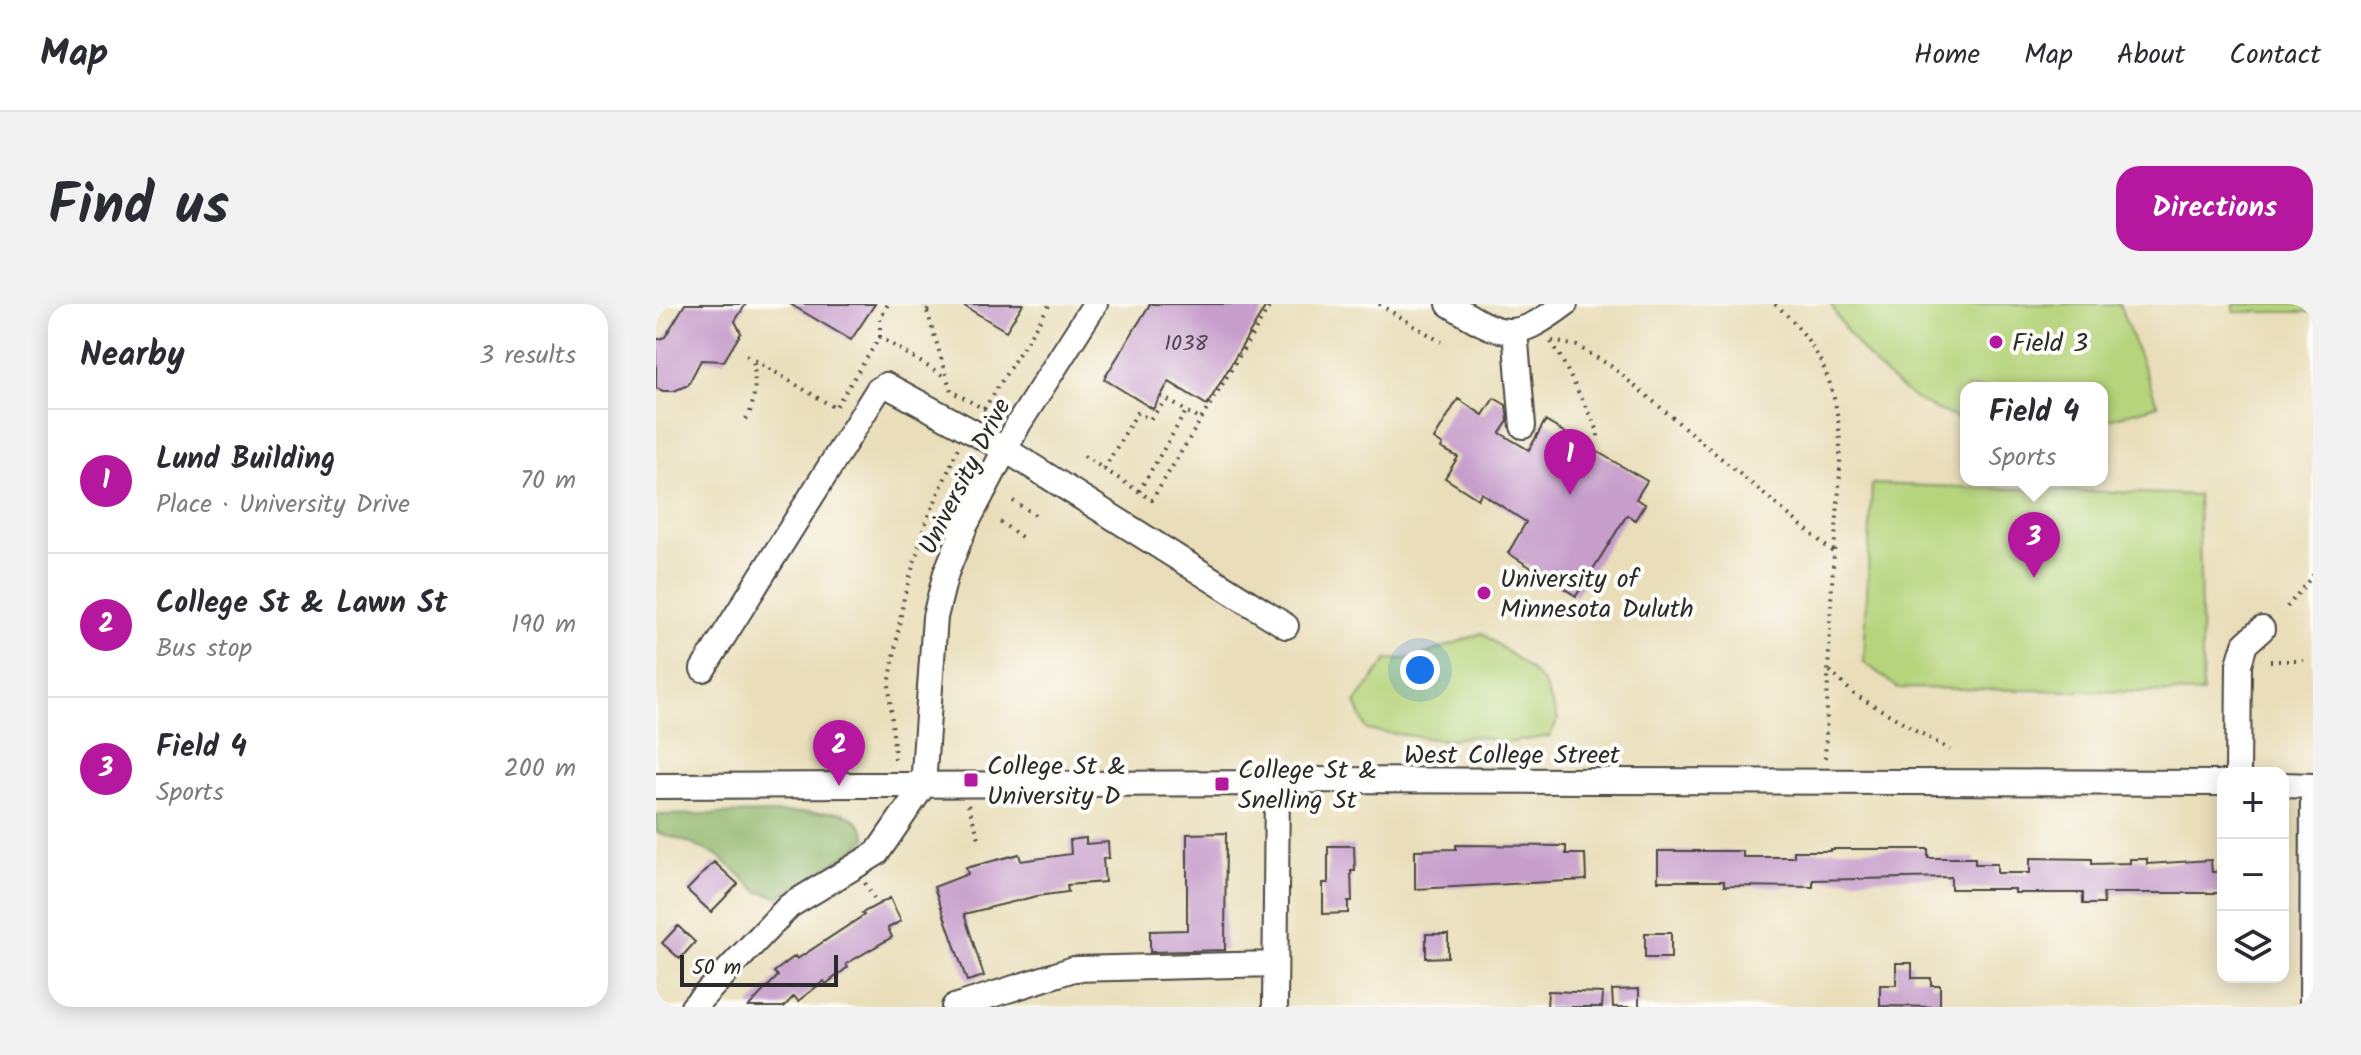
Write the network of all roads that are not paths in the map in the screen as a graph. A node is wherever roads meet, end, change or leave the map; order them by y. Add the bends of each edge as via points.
1 (1095, 304) edge
2 (1449, 304) edge
3 (1565, 304) edge
4 (1515, 331) junction
5 (1523, 426) dead end
6 (1006, 450) junction
7 (1286, 626) dead end
8 (2262, 629) dead end
9 (703, 669) dead end
10 (2238, 767) edge
11 (1277, 783) junction
12 (2217, 783) edge
13 (2289, 785) edge
14 (656, 786) edge
15 (923, 786) junction
16 (2313, 786) edge
17 (1275, 964) junction
18 (693, 1007) edge
19 (954, 1007) edge
20 (1275, 1007) edge
21 (2312, 1007) edge

1 - 6 street, University Drive
2 - 4 street via 1481,324
3 - 4 street
4 - 5 street
6 - 7 street
6 - 9 street via 889,386 880,388
6 - 15 street, University Drive via 965,526 935,617
8 - 10 street via 2245,644 2239,664
11 - 12 street, West College Street
11 - 15 street, West College Street
11 - 17 street
13 - 16 street
14 - 15 street, West College Street
15 - 18 street via 877,853 789,906
16 - 21 street
17 - 19 street via 1074,969
17 - 20 street

